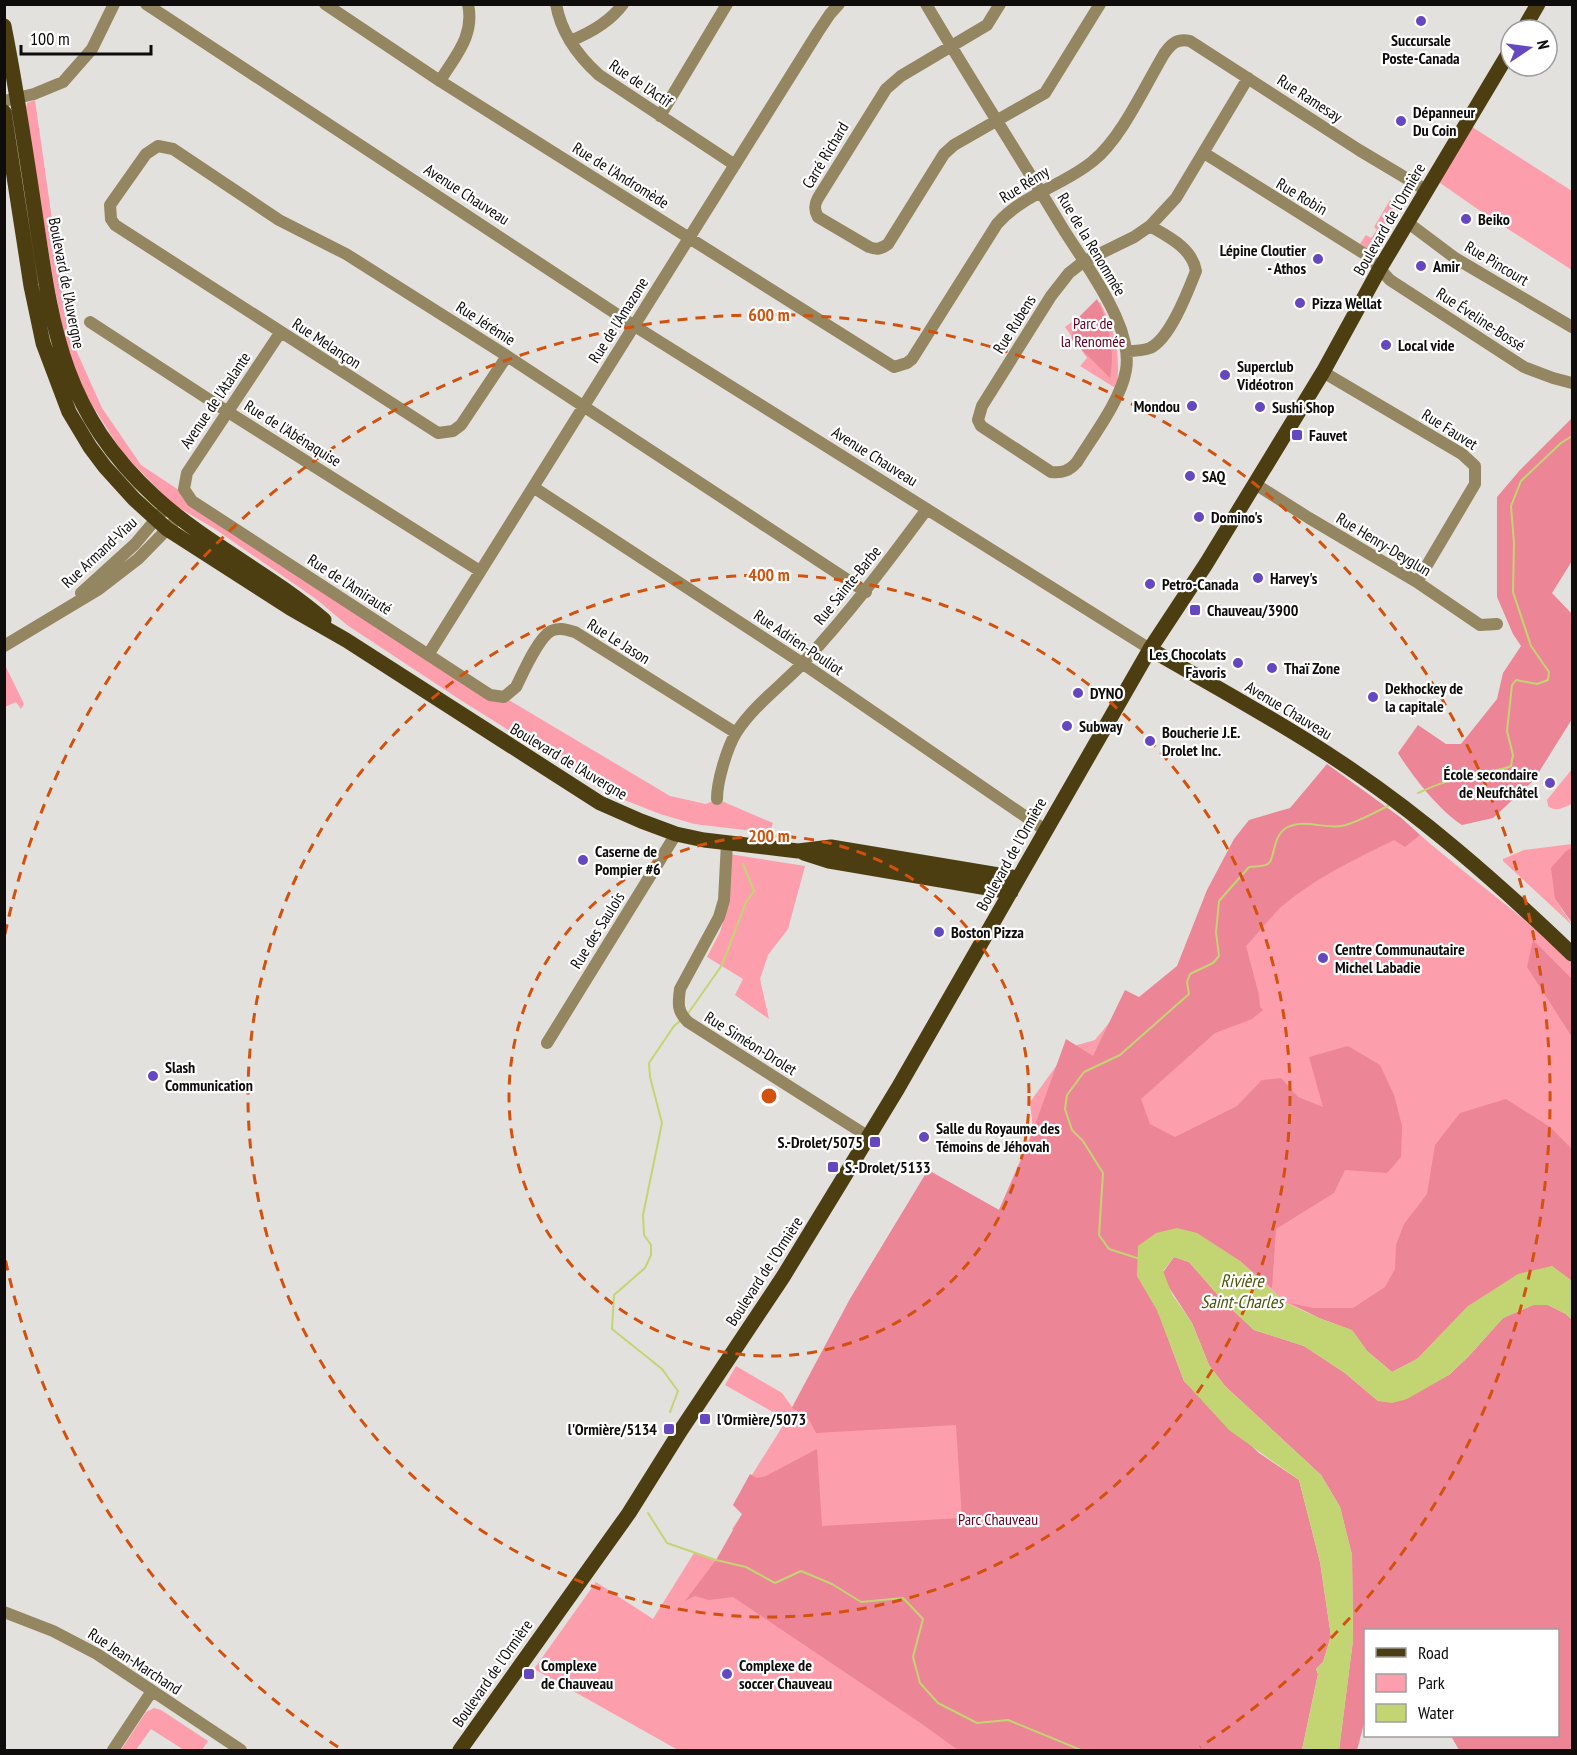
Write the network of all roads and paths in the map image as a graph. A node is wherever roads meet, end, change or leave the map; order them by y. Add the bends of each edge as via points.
1 (114, 4) edge
2 (146, 4) edge
3 (325, 4) edge
4 (468, 4) edge
5 (556, 4) edge
6 (623, 4) edge
7 (727, 4) edge
8 (926, 4) edge
9 (1000, 4) edge
10 (1100, 4) edge
11 (1538, 4) edge
12 (830, 8) edge
13 (1530, 18) edge
14 (4, 26) edge
15 (570, 41) junction
16 (1175, 42) joint
17 (951, 47) junction
18 (1499, 69) edge
19 (1248, 78) junction
20 (440, 81) junction
21 (11, 99) edge
22 (4, 112) edge
23 (660, 116) junction
24 (997, 120) junction
25 (1204, 153) junction
26 (735, 165) junction
27 (1426, 190) junction
28 (1041, 192) junction
29 (111, 219) joint
30 (1407, 222) junction
31 (1150, 226) junction
32 (690, 238) junction
33 (1083, 262) junction
34 (1379, 270) junction
35 (90, 321) dead end
36 (633, 325) junction
37 (1572, 327) edge
38 (280, 333) junction
39 (1126, 351) junction
40 (507, 356) junction
41 (902, 366) joint
42 (1323, 372) junction
43 (1572, 382) edge
44 (583, 406) junction
45 (228, 412) junction
46 (1255, 484) junction
47 (532, 487) junction
48 (184, 489) joint
49 (166, 507) junction
50 (927, 509) junction
51 (179, 517) junction
52 (162, 524) junction
53 (480, 571) junction
54 (1417, 582) junction
55 (866, 592) junction
56 (1497, 624) dead end
57 (346, 640) junction
58 (4, 646) edge
59 (1150, 649) junction
60 (428, 655) junction
61 (802, 663) junction
62 (504, 697) joint
63 (736, 733) junction
64 (717, 799) dead end
65 (1045, 830) junction
66 (676, 834) junction
67 (727, 843) junction
68 (798, 850) junction
69 (1018, 878) junction
70 (1011, 892) junction
71 (1572, 954) edge
72 (547, 1043) dead end
73 (869, 1137) junction
74 (4, 1612) edge
75 (152, 1691) junction
76 (113, 1750) edge
77 (241, 1750) edge
78 (460, 1750) edge

1 - 21 street via 92,49 63,82
2 - 36 street, Avenue Chauveau
3 - 20 street, Rue de l'Andromède
4 - 20 street via 466,39
5 - 15 street, Rue de l'Actif
6 - 15 street via 611,18
7 - 23 street
8 - 17 street, Rue de la Renommée
9 - 17 street via 987,25
10 - 24 street via 1045,93
11 - 13 main road
12 - 26 street, Rue de l'Amazone
14 - 21 main road, Boulevard de l'Auvergne
15 - 23 street, Rue de l'Actif via 599,75
16 - 19 street, Rue Ramesay via 1190,40
16 - 28 street, Rue Rémy via 1111,144 1093,161
17 - 24 street, Rue de la Renommée
17 - 24 street, Carré Richard via 886,88 818,198 818,217 869,247 883,248 944,154
18 - 27 main road, Boulevard de l'Ormière
19 - 25 street, Rue Rubens
19 - 27 street, Rue Ramesay
20 - 32 street, Rue de l'Andromède
21 - 49 main road, Boulevard de l'Auvergne via 56,339 65,366 98,432
22 - 52 main road, Boulevard de l'Auvergne via 31,286 54,377 90,447 121,485
23 - 26 street, Rue de l'Actif
24 - 28 street, Rue de la Renommée
25 - 31 street, Rue Rubens via 1176,198
25 - 34 street, Rue Robin via 1368,256
26 - 32 street, Rue de l'Amazone
27 - 30 main road, Boulevard de l'Ormière
28 - 33 street, Rue de la Renommée
28 - 41 street, Rue Rémy via 1007,213 997,224 912,359
29 - 38 street, Rue Melançon
29 - 40 street, Rue Jérémie via 110,205 146,154 166,146 279,220 346,254
30 - 34 main road, Boulevard de l'Ormière
30 - 37 street, Rue Pincourt via 1455,258
31 - 33 street, Rue Rubens
31 - 39 street via 1190,255 1196,271 1157,344
32 - 36 street, Rue de l'Amazone
32 - 41 street, Rue de l'Andromède via 890,365
33 - 39 street, Rue de la Renommée via 1116,317
33 - 39 street, Rue Rubens via 1069,273 1044,306 982,406 978,420 981,426 1051,472 1071,469 1115,400 1126,369
34 - 42 main road, Boulevard de l'Ormière
34 - 43 street, Rue Éveline-Bossé via 1524,367
35 - 45 street, Rue de l'Abénaquise
36 - 44 street, Rue de l'Amazone
36 - 50 street, Avenue Chauveau
38 - 40 street, Rue Melançon via 438,433 453,431 461,425
38 - 45 street, Avenue de l'Atalante
40 - 44 street, Rue Jérémie
42 - 46 main road, Boulevard de l'Ormière
42 - 54 street, Rue Fauvet via 1475,465 1475,484
44 - 47 street, Rue de l'Amazone
44 - 55 street, Rue Jérémie
45 - 48 street, Avenue de l'Atalante via 187,473
45 - 53 street, Rue de l'Abénaquise
46 - 54 street, Rue Henry-Deyglun
46 - 59 main road, Boulevard de l'Ormière
47 - 53 street, Rue de l'Amazone
47 - 61 street, Rue Adrien-Pouliot
48 - 60 street, Rue de l'Amirauté via 192,501
49 - 51 main road, Boulevard de l'Auvergne
49 - 52 street, Rue Armand-Viau
50 - 55 street, Rue Sainte-Barbe
50 - 59 street, Avenue Chauveau
51 - 52 street, Rue Armand-Viau
51 - 57 main road, Boulevard de l'Auvergne via 298,598
52 - 57 main road, Boulevard de l'Auvergne
52 - 58 street, Rue Armand-Viau via 50,618
53 - 60 street, Rue de l'Amazone
54 - 56 street, Rue Henry-Deyglun via 1480,625
55 - 61 street, Rue Sainte-Barbe
57 - 66 main road, Boulevard de l'Auvergne via 600,803
59 - 65 main road, Boulevard de l'Ormière
59 - 71 main road, Avenue Chauveau via 1297,735 1371,784 1478,867
60 - 62 street, Rue de l'Amirauté via 490,695
61 - 63 street, Rue Sainte-Barbe
61 - 65 street, Rue Adrien-Pouliot
62 - 63 street, Rue Le Jason via 516,687 543,638 558,629 567,630
63 - 64 street, Rue Sainte-Barbe
65 - 69 main road, Boulevard de l'Ormière
66 - 67 main road, Boulevard de l'Auvergne
66 - 72 street, Rue des Saulois
67 - 68 main road, Boulevard de l'Auvergne
67 - 73 street, Rue Siméon-Drolet via 724,900 719,917 680,989 678,999 684,1018
68 - 69 main road, Boulevard de l'Auvergne via 831,847
68 - 70 main road, Boulevard de l'Auvergne via 829,861
69 - 70 main road, Boulevard de l'Ormière
70 - 73 main road, Boulevard de l'Ormière
73 - 78 main road, Boulevard de l'Ormière via 783,1277 628,1513
74 - 75 street, Rue Jean-Marchand via 97,1654
75 - 76 street
75 - 77 street, Rue Jean-Marchand

